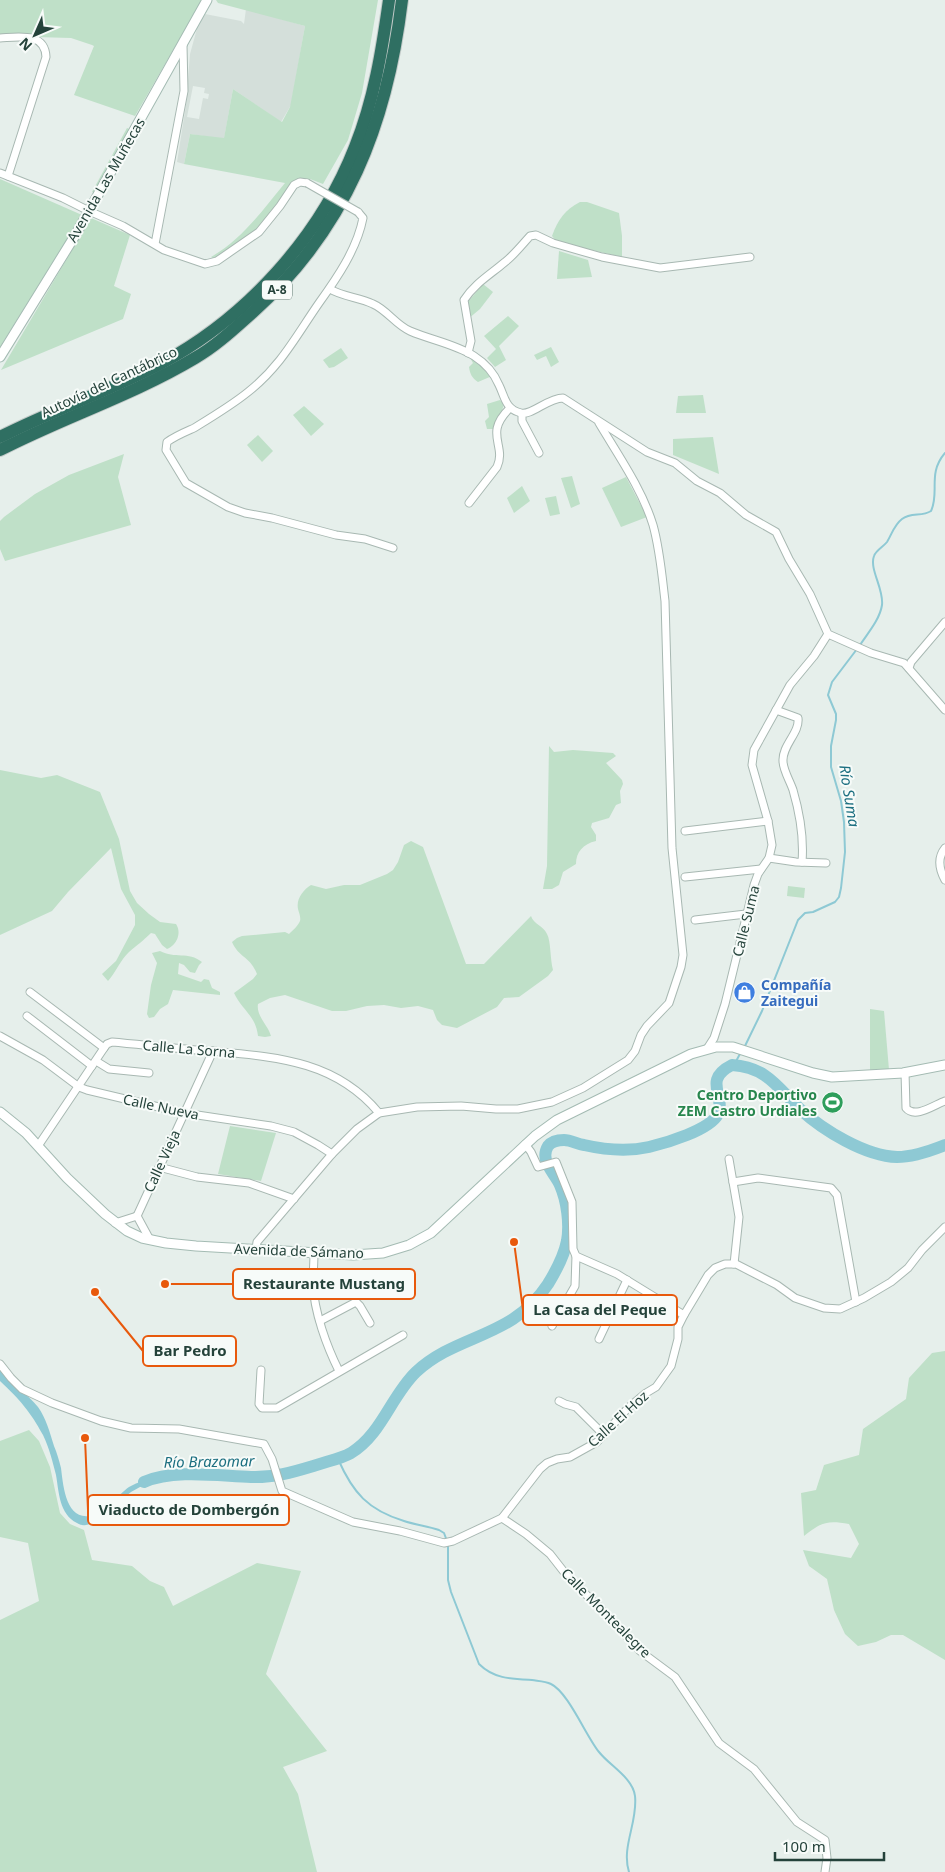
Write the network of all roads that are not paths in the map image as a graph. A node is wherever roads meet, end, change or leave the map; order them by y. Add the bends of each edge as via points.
1 (207, 0) edge
2 (389, 0) edge
3 (402, 0) edge
4 (0, 38) edge
5 (183, 45) junction
6 (0, 173) edge
7 (8, 176) junction
8 (89, 211) junction
9 (155, 244) junction
10 (750, 257) dead end
11 (330, 288) junction
12 (468, 353) junction
13 (0, 357) edge
14 (510, 408) junction
15 (522, 414) junction
16 (600, 423) junction
17 (0, 437) edge
18 (0, 450) edge
19 (539, 453) dead end
20 (469, 503) dead end
21 (393, 548) dead end
22 (945, 622) edge
23 (828, 634) junction
24 (910, 668) junction
25 (776, 710) junction
26 (945, 710) edge
27 (768, 821) junction
28 (685, 831) dead end
29 (945, 848) edge
30 (769, 858) junction
31 (802, 862) junction
32 (826, 863) dead end
33 (761, 870) junction
34 (685, 877) dead end
35 (945, 880) edge
36 (746, 914) junction
37 (695, 920) dead end
38 (30, 992) dead end
39 (27, 1016) dead end
40 (0, 1036) edge
41 (104, 1048) junction
42 (707, 1049) junction
43 (213, 1052) junction
44 (94, 1064) junction
45 (945, 1065) edge
46 (905, 1072) junction
47 (149, 1073) dead end
48 (79, 1087) junction
49 (945, 1101) edge
50 (0, 1112) edge
51 (184, 1113) junction
52 (379, 1113) junction
53 (525, 1144) junction
54 (38, 1146) junction
55 (332, 1154) junction
56 (729, 1159) dead end
57 (159, 1167) junction
58 (732, 1182) junction
59 (294, 1199) junction
60 (137, 1216) junction
61 (115, 1222) junction
62 (945, 1227) edge
63 (150, 1240) junction
64 (256, 1250) junction
65 (314, 1252) junction
66 (576, 1256) junction
67 (734, 1264) junction
68 (627, 1280) junction
69 (856, 1302) junction
70 (684, 1315) junction
71 (320, 1321) junction
72 (370, 1323) dead end
73 (552, 1326) dead end
74 (403, 1334) dead end
75 (599, 1339) dead end
76 (0, 1364) edge
77 (262, 1370) dead end
78 (339, 1371) junction
79 (560, 1401) dead end
80 (604, 1435) junction
81 (502, 1518) junction
82 (825, 1872) edge

1 - 5 street, Avenida Las Muñecas
2 - 17 highway, Autovía del Cantábrico / A-8 via 378,69 355,148 314,225 273,275 219,325 162,362
3 - 18 highway, Autovía del Cantábrico / A-8 via 384,98 365,155 351,187 322,234 274,294 197,357 121,396
4 - 7 street via 35,38 46,49
5 - 8 street, Avenida Las Muñecas
5 - 9 street via 184,91
6 - 7 street
7 - 8 street
8 - 9 street
8 - 13 street, Avenida Las Muñecas
9 - 11 street, bridge via 180,257 205,264 217,262 259,232 294,185 300,182 358,212 363,218 343,267
10 - 12 street via 660,268 602,257 552,243 536,235 530,236 467,294 464,300 471,342
11 - 12 street via 338,294 373,304 409,331
11 - 21 street via 292,346 266,376 247,393 167,442 166,450 186,484 228,507
12 - 14 street via 490,370
14 - 15 street
14 - 20 street via 496,430 500,461
15 - 16 street via 563,398
15 - 19 street via 522,421
16 - 23 street via 647,452 675,463 746,515 776,532
16 - 52 street via 653,524 661,567 674,876 682,967 673,995 664,1010 641,1034 628,1060 583,1088 552,1102 518,1109 417,1107
22 - 24 street via 911,662
23 - 24 street
23 - 25 street via 790,685
24 - 26 street
25 - 27 street via 754,750 752,765
25 - 31 street via 798,718 799,725 789,742 783,764 799,814 804,843
27 - 28 street
27 - 30 street via 772,845
29 - 35 street via 939,866
30 - 31 street
30 - 33 street, Calle Suma
31 - 32 street
33 - 34 street
33 - 36 street, Calle Suma
36 - 37 street
36 - 42 street, Calle Suma via 725,1004
38 - 41 street
39 - 44 street
40 - 48 street, Calle Nueva via 43,1060
41 - 43 street, Calle La Sorna via 112,1042
41 - 44 street
42 - 46 street, Avenida de Sámano via 733,1047 832,1077
42 - 53 street, Avenida de Sámano via 676,1060 557,1120
43 - 51 street, Calle Vieja
43 - 52 street, Calle La Sorna via 275,1058 325,1071 346,1084
44 - 47 street via 108,1069
44 - 48 street
45 - 46 street
46 - 49 street via 906,1108 910,1112 919,1112
48 - 51 street, Calle Nueva
48 - 54 street
50 - 54 street, Avenida de Sámano via 15,1122
51 - 55 street, Calle Nueva via 294,1132
51 - 57 street, Calle Vieja
52 - 55 street
53 - 65 street, Avenida de Sámano via 431,1233 409,1245 384,1253
53 - 66 street via 538,1167 556,1162 572,1202
54 - 61 street, Avenida de Sámano
55 - 59 street
56 - 58 street
57 - 59 street via 197,1177 249,1184
57 - 60 street, Calle Vieja
58 - 67 street via 738,1217
58 - 69 street via 758,1178 834,1190
59 - 64 street via 257,1242
60 - 61 street
60 - 63 street
61 - 63 street, Avenida de Sámano
62 - 69 street via 900,1275
63 - 64 street, Avenida de Sámano
64 - 65 street, Avenida de Sámano
65 - 71 street via 313,1286
66 - 68 street
66 - 73 street via 575,1286
67 - 69 street via 813,1306 840,1309
67 - 70 street, Calle El Hoz via 725,1264 708,1275
68 - 70 street
68 - 75 street
70 - 80 street, Calle El Hoz via 678,1327 671,1366 664,1377 628,1408
71 - 72 street via 356,1302
71 - 78 street
74 - 78 street
76 - 81 street, Calle El Hoz via 22,1389 52,1404 101,1421 131,1428 180,1429 264,1444 282,1491 352,1522 400,1530 444,1543
77 - 78 street via 259,1404 262,1408 277,1408
79 - 80 street via 576,1407
80 - 81 street, Calle El Hoz via 570,1457 557,1459 540,1468
81 - 82 street, Calle Montealegre via 550,1554 640,1651 675,1677 720,1742 754,1769 797,1822 825,1840

